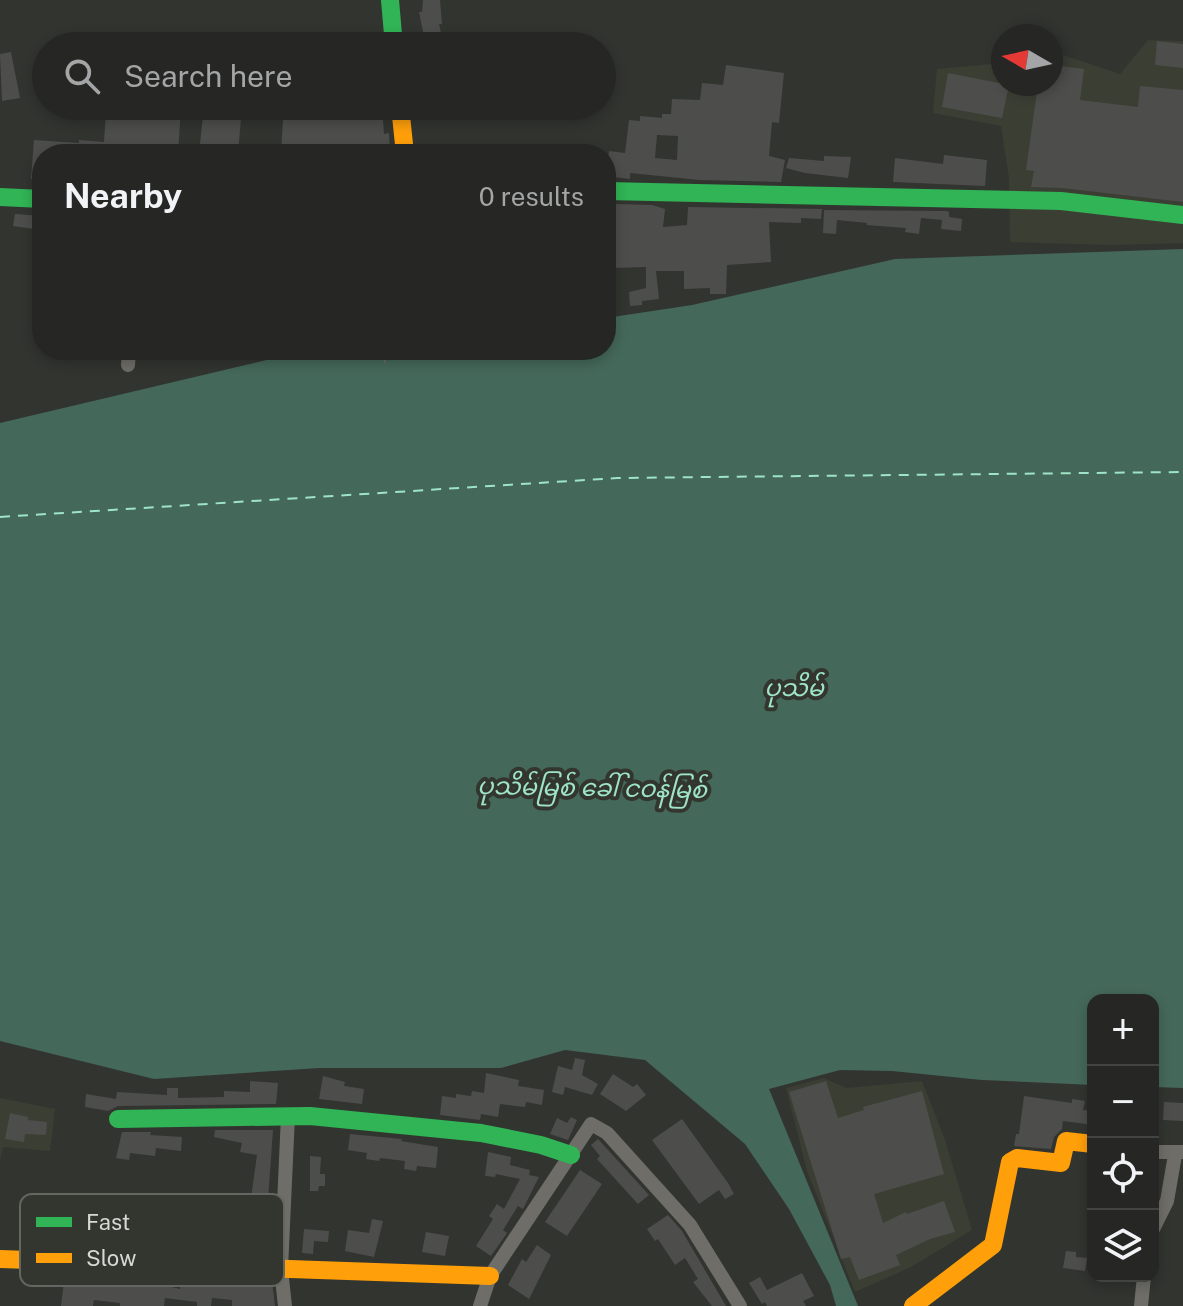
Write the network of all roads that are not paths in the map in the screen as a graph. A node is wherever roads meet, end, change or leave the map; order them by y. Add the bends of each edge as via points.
1 (390, 0) edge
2 (393, 32) edge
3 (401, 120) edge
4 (404, 144) edge
5 (616, 191) edge
6 (0, 197) edge
7 (32, 199) edge
8 (1183, 215) edge
9 (288, 1116) junction
10 (118, 1119) dead end
11 (1087, 1143) edge
12 (1159, 1152) edge
13 (1181, 1152) edge
14 (571, 1155) junction
15 (284, 1203) edge
16 (1159, 1217) edge
17 (0, 1259) edge
18 (20, 1260) edge
19 (284, 1269) edge
20 (490, 1276) junction
21 (1143, 1282) edge
22 (283, 1286) edge
23 (285, 1306) edge
24 (480, 1306) edge
25 (740, 1306) edge
26 (913, 1306) edge
27 (1141, 1306) edge

1 - 2 street
3 - 4 street
5 - 8 street via 1061,201
6 - 7 street
9 - 10 street
9 - 14 street via 481,1133
9 - 15 street
11 - 26 street via 1066,1141 1061,1163 1017,1158 1010,1162 993,1245
12 - 13 street
13 - 16 street via 1175,1155
14 - 20 street
14 - 25 street via 591,1124 607,1133 690,1225
17 - 18 street
19 - 20 street
20 - 24 street
21 - 27 street
22 - 23 street

